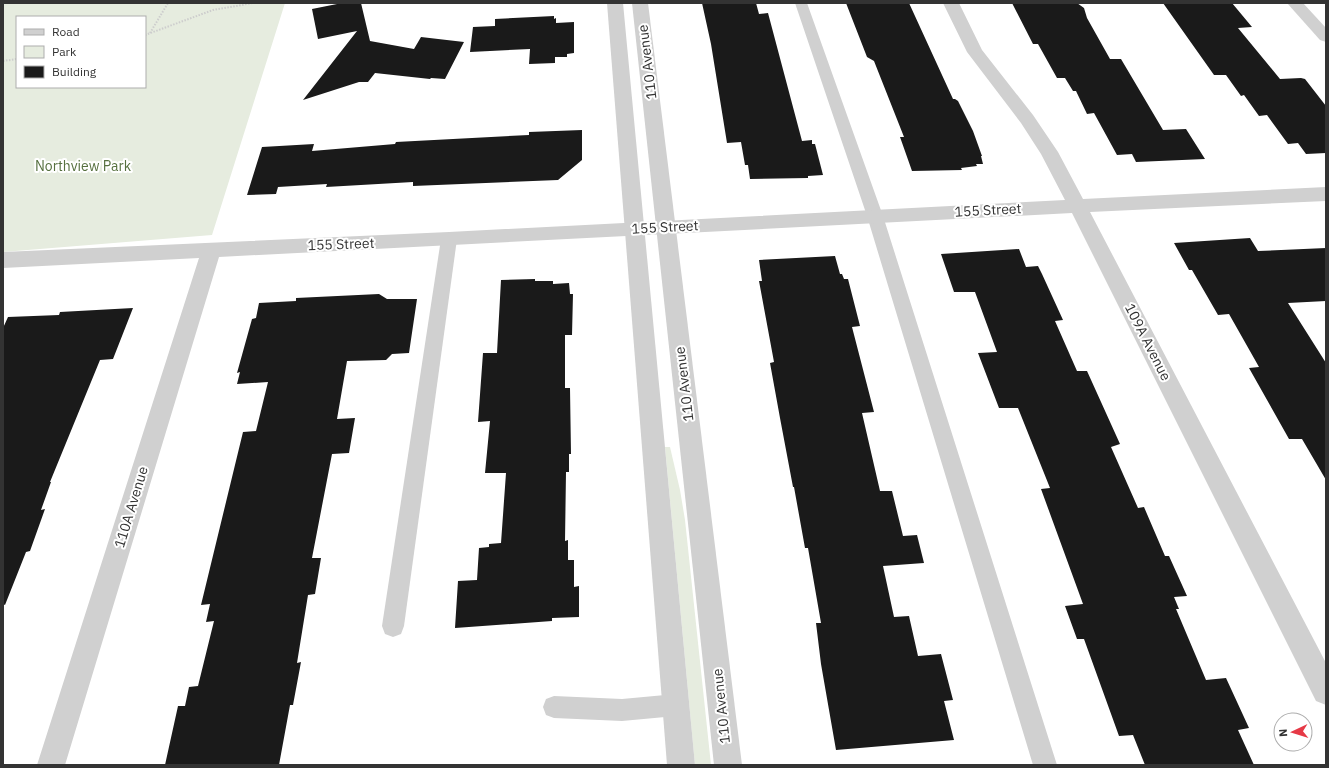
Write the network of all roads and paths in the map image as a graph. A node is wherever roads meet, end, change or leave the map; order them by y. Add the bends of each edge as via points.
1 (168, 3) edge
2 (253, 3) edge
3 (615, 3) edge
4 (640, 3) edge
5 (801, 3) edge
6 (951, 3) edge
7 (1295, 3) edge
8 (150, 33) junction
9 (146, 35) edge
10 (1326, 37) edge
11 (16, 59) edge
12 (3, 61) edge
13 (1326, 194) edge
14 (1078, 206) junction
15 (875, 216) junction
16 (666, 227) junction
17 (635, 229) junction
18 (449, 239) junction
19 (212, 249) junction
20 (3, 260) edge
21 (393, 626) dead end
22 (1326, 691) edge
23 (676, 705) junction
24 (554, 707) dead end
25 (51, 765) edge
26 (681, 765) edge
27 (728, 765) edge
28 (1045, 765) edge

1 - 8 path
2 - 8 path via 213,10
3 - 17 street, 110 Avenue
4 - 16 street, 110 Avenue
5 - 15 lane
6 - 14 street, 109A Avenue via 975,52 1038,135
7 - 10 street
8 - 9 path
11 - 12 path
13 - 14 street, 155 Street
14 - 15 street, 155 Street
14 - 22 street, 109A Avenue
15 - 16 street, 155 Street
15 - 28 lane
16 - 17 street, 155 Street
16 - 27 street, 110 Avenue
17 - 18 street, 155 Street
17 - 23 street, 110 Avenue
18 - 19 street, 155 Street
18 - 21 lane
19 - 20 street, 155 Street
19 - 25 street, 110A Avenue
23 - 24 lane via 622,710
23 - 26 street, 110 Avenue

